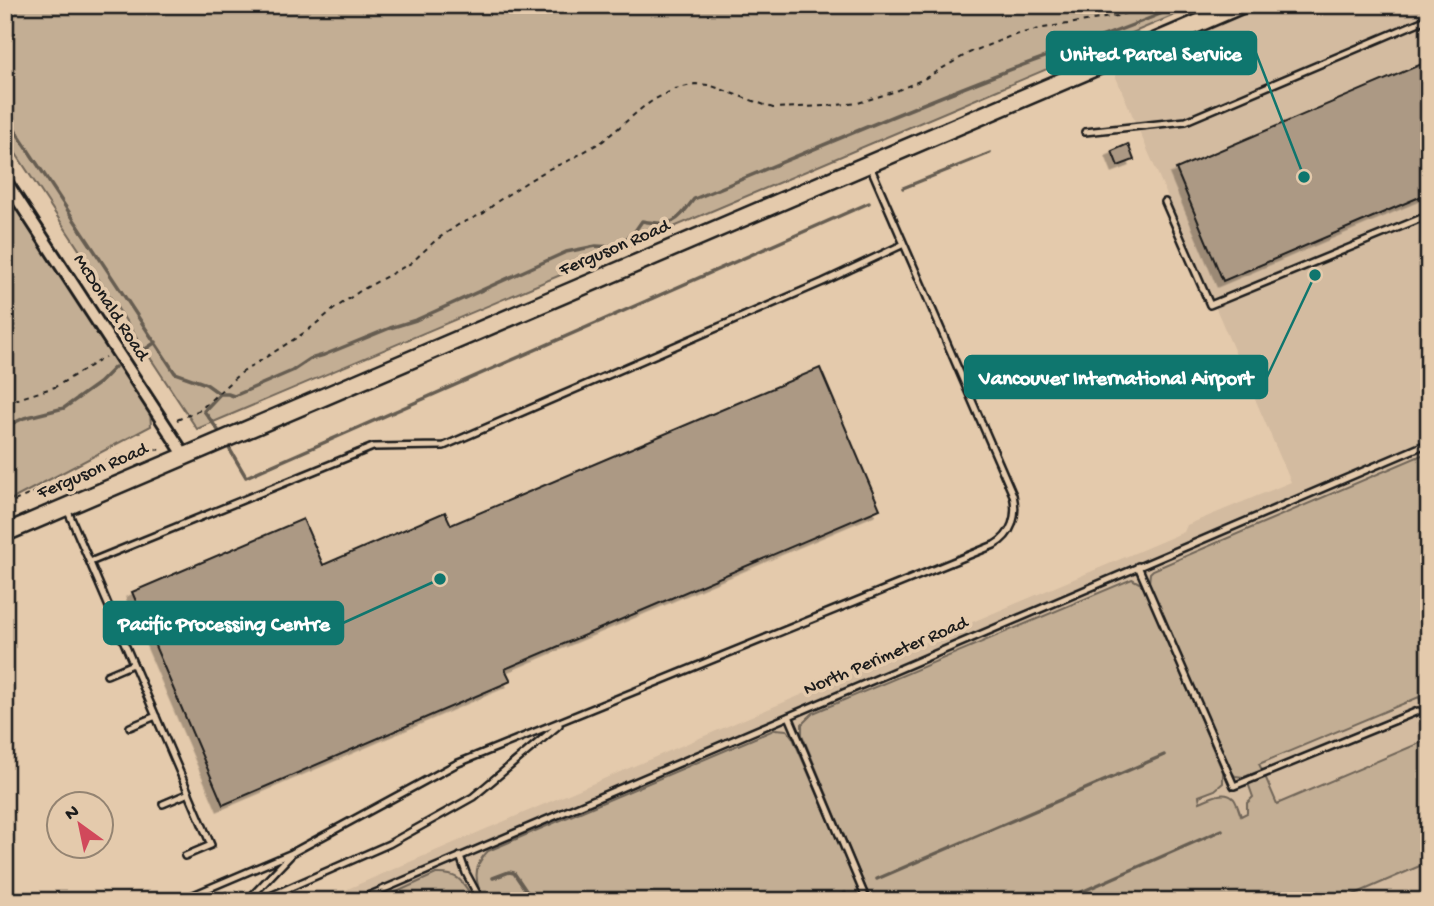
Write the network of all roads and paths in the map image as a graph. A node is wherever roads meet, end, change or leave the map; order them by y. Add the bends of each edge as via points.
1 (1151, 5) edge
2 (1233, 7) edge
3 (1429, 18) edge
4 (1085, 132) dead end
5 (869, 163) junction
6 (5, 180) edge
7 (1166, 202) dead end
8 (1429, 215) edge
9 (904, 244) junction
10 (106, 356) dead end
11 (5, 403) edge
12 (167, 428) junction
13 (1429, 443) edge
14 (163, 451) dead end
15 (185, 456) junction
16 (5, 505) edge
17 (66, 507) junction
18 (5, 533) edge
19 (90, 562) junction
20 (1138, 566) junction
21 (134, 664) junction
22 (107, 675) dead end
23 (1418, 711) dead end
24 (156, 716) junction
25 (789, 716) junction
26 (565, 720) junction
27 (130, 727) dead end
28 (189, 793) junction
29 (163, 804) dead end
30 (292, 853) junction
31 (185, 856) dead end
32 (460, 856) junction
33 (179, 901) edge
34 (247, 901) edge
35 (259, 901) edge
36 (356, 901) edge
37 (481, 901) edge
38 (867, 901) edge

1 - 12 path via 1011,36 924,79 858,103 774,108 709,85 675,89 642,108 603,141 458,225 411,263 360,291 228,383 200,410
2 - 5 street, Ferguson Road
3 - 4 lane via 1186,121
5 - 9 lane
5 - 15 street, Ferguson Road
6 - 12 street, McDonald Road
7 - 8 lane via 1210,305
9 - 19 lane via 444,446 373,447
9 - 26 lane via 1013,495 1014,522 1003,540
10 - 11 path via 55,387
12 - 15 street, McDonald Road
13 - 20 lane, North Perimeter Road
14 - 16 path via 116,457
15 - 17 street, Ferguson Road
17 - 18 street, Ferguson Road
17 - 19 lane
19 - 21 lane
20 - 23 lane via 1234,786
20 - 25 lane, North Perimeter Road
21 - 22 lane
21 - 24 lane
24 - 27 lane
24 - 28 lane
25 - 32 lane, North Perimeter Road
25 - 38 lane
26 - 30 lane via 456,764
26 - 35 lane via 473,797 389,844
28 - 29 lane
28 - 31 lane via 211,845
30 - 33 lane
30 - 34 lane
32 - 36 lane, North Perimeter Road
32 - 37 lane

